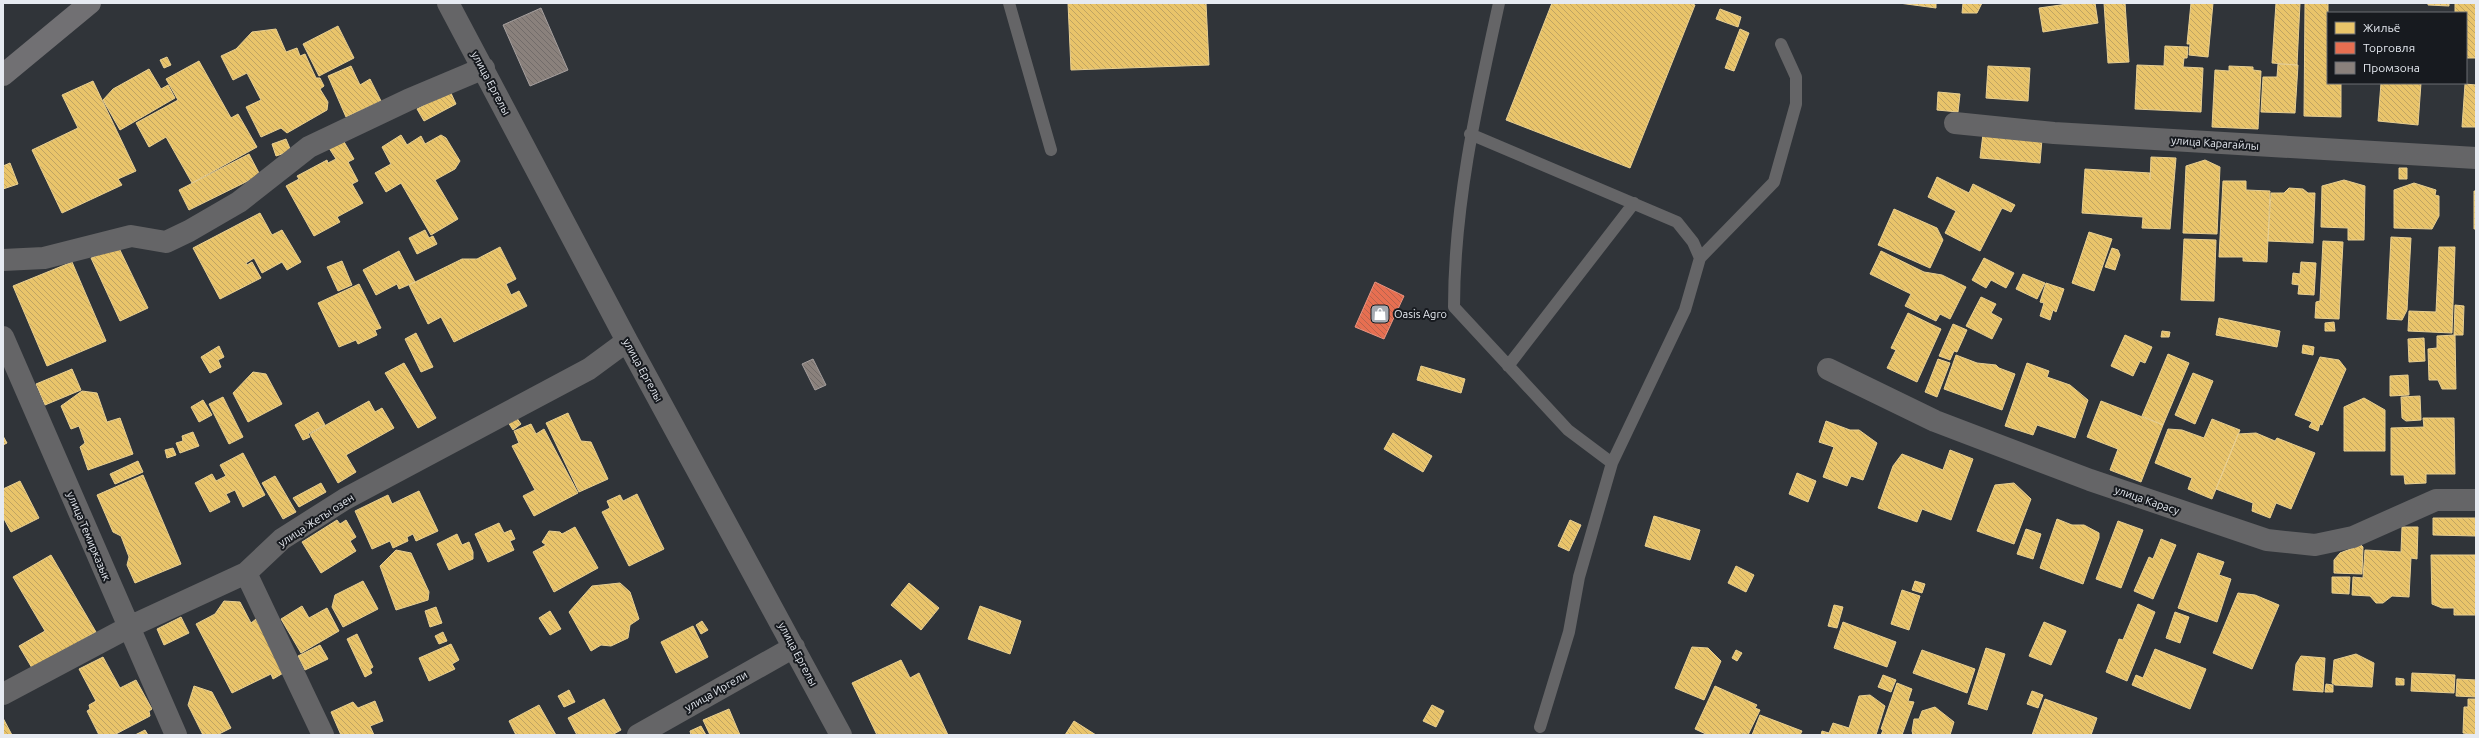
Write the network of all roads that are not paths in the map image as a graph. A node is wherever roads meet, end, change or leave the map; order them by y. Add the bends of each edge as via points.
1 (90, 3) edge
2 (448, 3) edge
3 (1009, 3) edge
4 (1499, 3) edge
5 (1781, 44) dead end
6 (484, 68) junction
7 (3, 75) edge
8 (1955, 123) dead end
9 (1470, 134) junction
10 (1051, 150) dead end
11 (2476, 158) edge
12 (1634, 203) junction
13 (1700, 258) junction
14 (3, 260) edge
15 (3, 337) edge
16 (627, 341) junction
17 (1508, 366) junction
18 (1828, 370) dead end
19 (1612, 462) junction
20 (2476, 500) edge
21 (246, 573) junction
22 (129, 627) junction
23 (794, 647) junction
24 (3, 694) edge
25 (1540, 727) dead end
26 (176, 735) edge
27 (323, 735) edge
28 (638, 735) edge
29 (841, 735) edge

1 - 7 main road
2 - 6 street, улица Ергелы
3 - 10 lane
4 - 9 lane
5 - 13 lane via 1796,77 1796,104 1774,182
6 - 14 street via 408,100 309,147 239,202 166,242 131,236 44,258
6 - 16 street, улица Ергелы
8 - 11 street, улица Карагайлы via 2054,133
9 - 12 lane
9 - 17 lane via 1454,259 1454,307
12 - 13 lane via 1677,222 1693,242
12 - 17 lane
13 - 19 lane via 1685,310
15 - 22 street, улица Темирказык
16 - 21 street, улица Жеты озен via 589,369 345,499 282,539
16 - 23 street, улица Ергелы
17 - 19 lane via 1568,430
18 - 20 street, улица Карасу via 1942,424 2090,480 2266,540 2315,545 2353,537 2436,500
19 - 25 lane via 1579,576 1569,632
21 - 22 street, улица Жеты озен
21 - 27 street
22 - 24 street, улица Жеты озен
22 - 26 street, улица Темирказык
23 - 28 street, улица Иргели
23 - 29 street, улица Ергелы

